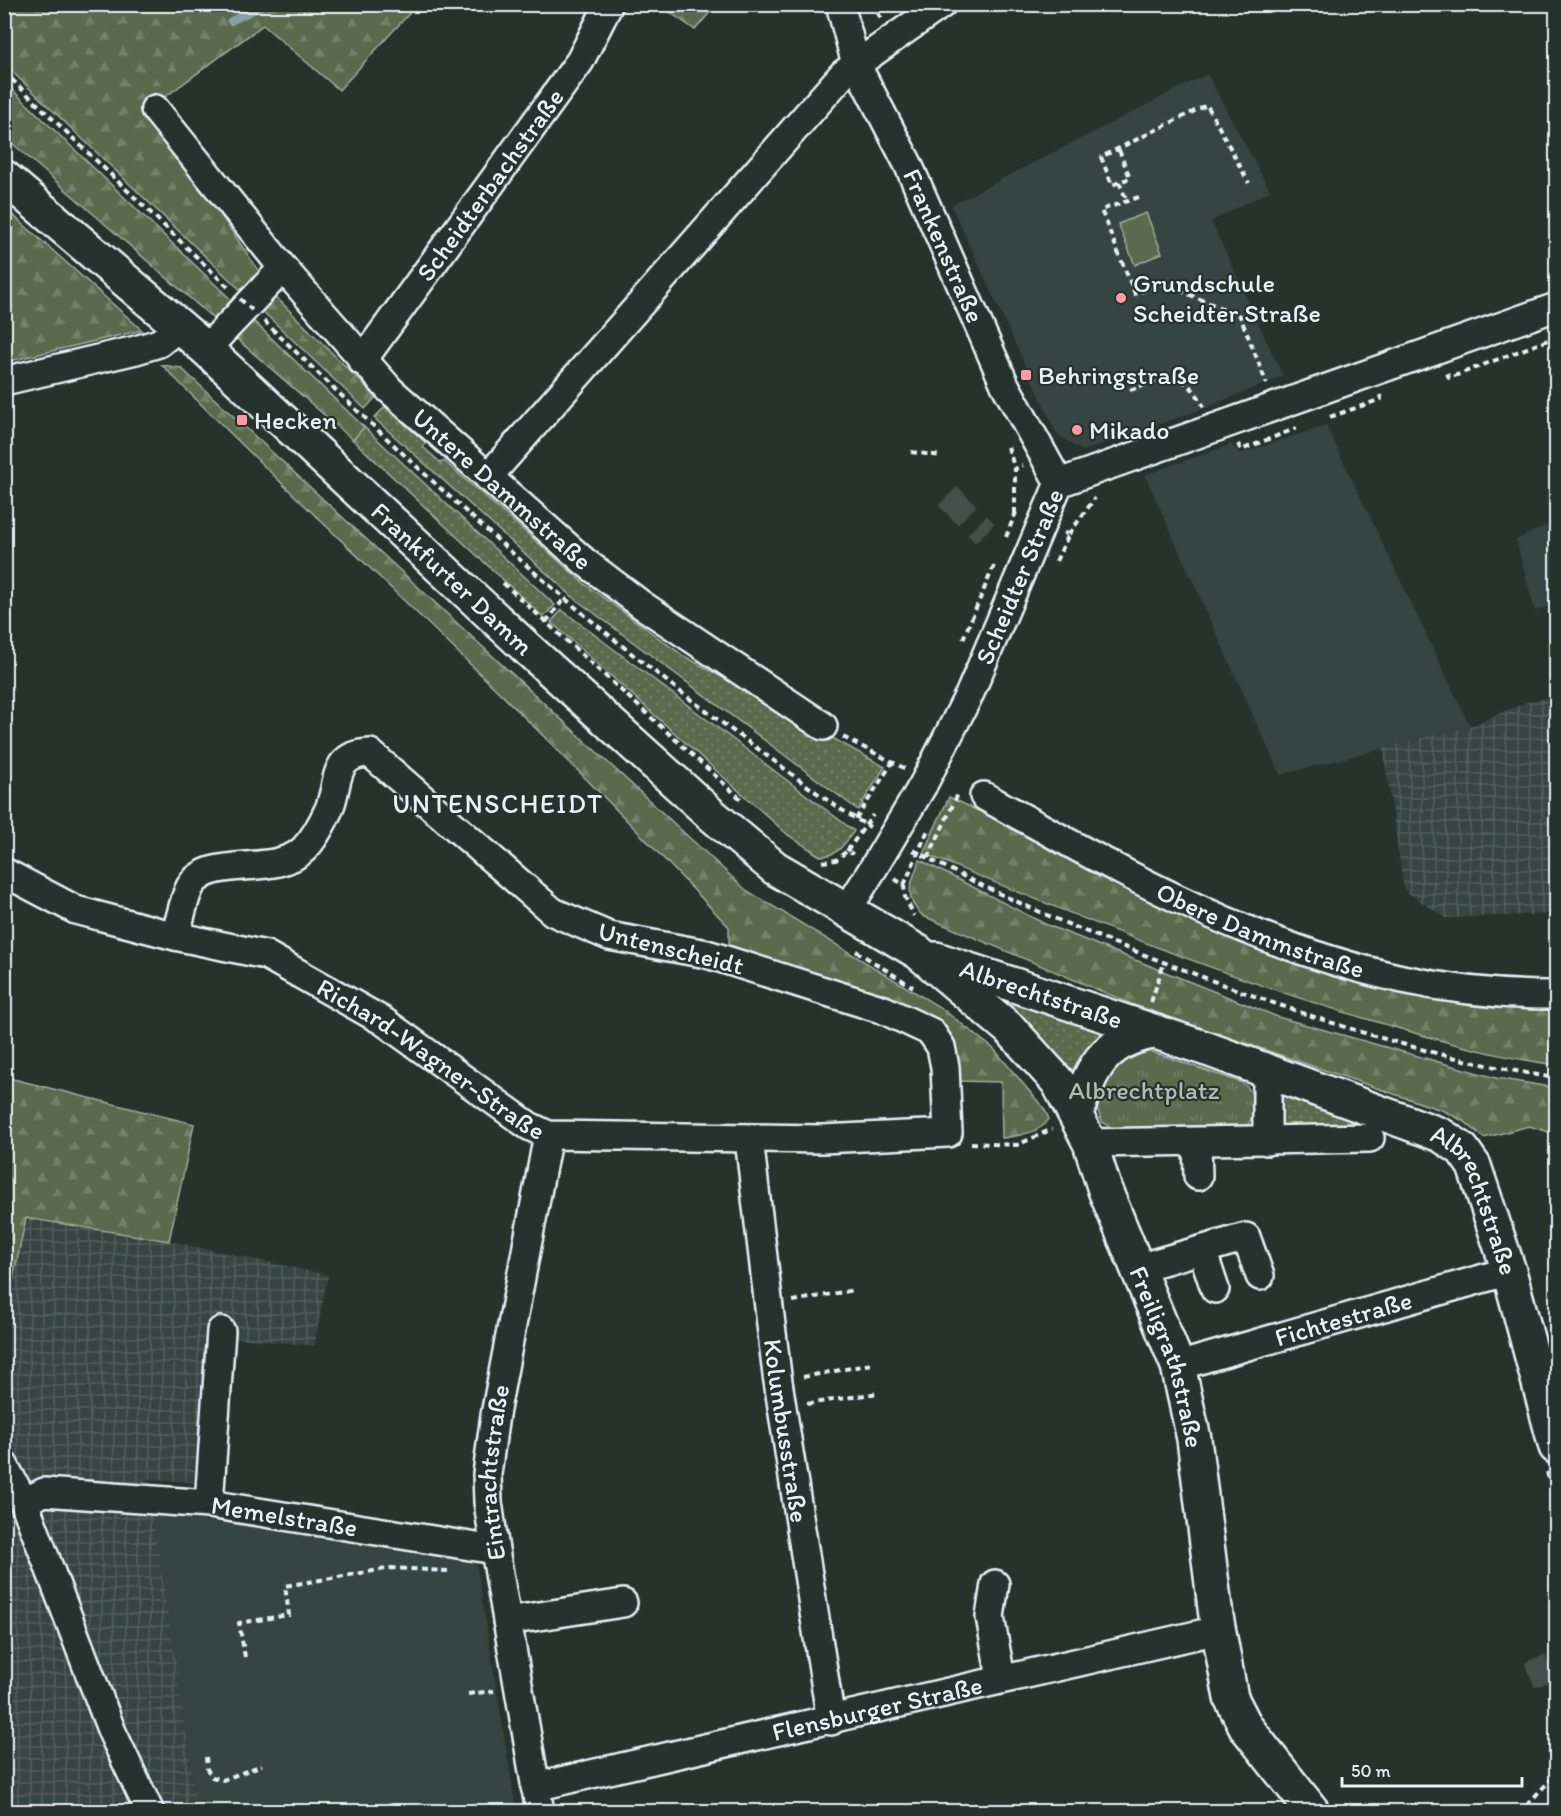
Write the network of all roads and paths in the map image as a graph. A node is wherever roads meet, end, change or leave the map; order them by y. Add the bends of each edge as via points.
1 (609, 4) edge
2 (840, 4) edge
3 (872, 4) edge
4 (942, 4) edge
5 (881, 18) dead end
6 (856, 64) junction
7 (4, 72) edge
8 (155, 109) dead end
9 (1119, 150) junction
10 (4, 177) edge
11 (1119, 182) junction
12 (1249, 183) dead end
13 (1139, 197) dead end
14 (1127, 201) junction
15 (283, 268) junction
16 (1557, 307) edge
17 (178, 328) junction
18 (206, 349) junction
19 (362, 361) junction
20 (4, 381) edge
21 (1130, 390) dead end
22 (1269, 390) dead end
23 (1208, 413) dead end
24 (910, 453) dead end
25 (941, 456) dead end
26 (489, 477) junction
27 (1059, 483) junction
28 (564, 599) junction
29 (823, 726) joint
30 (892, 762) junction
31 (924, 782) junction
32 (952, 791) dead end
33 (971, 795) joint
34 (955, 799) dead end
35 (743, 801) dead end
36 (856, 819) junction
37 (930, 824) dead end
38 (877, 830) dead end
39 (907, 847) dead end
40 (928, 858) junction
41 (4, 872) edge
42 (904, 885) dead end
43 (846, 912) junction
44 (175, 936) junction
45 (851, 948) dead end
46 (918, 952) junction
47 (1164, 963) junction
48 (917, 990) dead end
49 (1557, 995) edge
50 (1151, 1018) junction
51 (1267, 1070) junction
52 (1557, 1078) edge
53 (1069, 1119) junction
54 (948, 1133) junction
55 (548, 1135) junction
56 (1370, 1138) dead end
57 (749, 1139) junction
58 (1267, 1141) junction
59 (1197, 1142) junction
60 (1090, 1143) junction
61 (1198, 1176) dead end
62 (1202, 1250) junction
63 (1138, 1268) junction
64 (1509, 1271) junction
65 (1260, 1276) dead end
66 (1215, 1289) dead end
67 (854, 1290) dead end
68 (768, 1306) junction
69 (221, 1331) dead end
70 (872, 1364) dead end
71 (1178, 1366) junction
72 (878, 1393) dead end
73 (780, 1394) junction
74 (1552, 1459) edge
75 (4, 1464) edge
76 (24, 1502) junction
77 (209, 1504) junction
78 (1557, 1506) edge
79 (495, 1550) junction
80 (448, 1571) dead end
81 (995, 1584) dead end
82 (623, 1604) dead end
83 (507, 1621) junction
84 (1218, 1630) junction
85 (245, 1657) dead end
86 (1001, 1678) junction
87 (831, 1721) junction
88 (206, 1757) dead end
89 (262, 1764) dead end
90 (1557, 1774) edge
91 (537, 1799) edge
92 (150, 1812) edge
93 (1313, 1812) edge
94 (1520, 1812) edge

1 - 19 street, Scheidterbachstraße via 580,61
2 - 6 street, Frankenstraße
3 - 5 path
4 - 6 street
6 - 26 street via 843,74
6 - 27 street, Frankenstraße via 908,164 1005,385
7 - 28 path, bridge via 465,512
8 - 15 street, Untere Dammstraße
9 - 11 path via 1130,178
9 - 11 path via 1101,157 1112,185
9 - 12 path via 1207,105
10 - 17 main road, Frankfurter Damm
11 - 14 path
13 - 14 path
14 - 22 path via 1101,210 1136,294 1162,283 1240,316
15 - 18 street
15 - 19 street, Untere Dammstraße
16 - 27 street, Scheidter Straße
17 - 18 main road, Frankfurter Damm
17 - 20 street via 159,343
18 - 43 main road, Frankfurter Damm via 713,816 776,868
19 - 26 street, Untere Dammstraße
21 - 23 path via 1165,378 1182,380 1197,393
24 - 25 path
26 - 29 street, Untere Dammstraße via 585,562 642,605
27 - 31 street, Scheidter Straße via 970,693
28 - 35 path via 546,622
28 - 36 path via 670,686
29 - 30 path
30 - 31 path
30 - 36 path
31 - 43 street, Scheidter Straße, bridge
32 - 33 path
33 - 49 street, Obere Dammstraße via 1233,926 1321,959 1405,980 1477,992
34 - 40 path
36 - 38 path
37 - 42 path, bridge
39 - 40 path
40 - 47 path via 1044,915
41 - 44 street, Richard-Wagner-Straße via 76,910
43 - 46 main road, Frankfurter Damm
44 - 54 street, Untenscheidt via 197,878 213,870 288,860 304,849 329,808 336,777 345,761 357,753 370,753 553,912 609,936 707,954 884,1010 932,1032 941,1047 945,1066
44 - 55 street, Richard-Wagner-Straße via 266,955 300,972 384,1021 529,1126
45 - 48 path
46 - 50 main road, Albrechtstraße
46 - 53 main road, Freiligrathstraße via 1011,1030 1058,1082
47 - 50 path
47 - 52 path via 1284,1008 1406,1045 1499,1069
50 - 51 main road, Albrechtstraße
50 - 53 main road via 1135,1035 1099,1060
51 - 58 street
51 - 64 main road, Albrechtstraße via 1441,1135 1462,1149 1474,1166
53 - 54 path via 1017,1145 976,1145
53 - 60 main road, Freiligrathstraße
54 - 57 street, Richard-Wagner-Straße
55 - 57 street, Richard-Wagner-Straße
55 - 79 street, Eintrachtstraße via 495,1415 488,1474
56 - 58 street
57 - 68 street, Kolumbusstraße
58 - 59 street
59 - 60 street
59 - 61 street
60 - 63 main road, Freiligrathstraße
62 - 63 street
62 - 65 street via 1246,1237
62 - 66 street
63 - 71 main road, Freiligrathstraße
64 - 71 street, Fichtestraße
64 - 74 main road, Albrechtstraße
67 - 68 path
68 - 73 street, Kolumbusstraße
69 - 77 street, Memelstraße
70 - 73 path
71 - 84 main road, Freiligrathstraße via 1194,1439
72 - 73 path
73 - 87 street, Kolumbusstraße
74 - 78 path
75 - 76 street
76 - 77 street via 44,1492
76 - 92 street via 112,1732
77 - 79 street, Memelstraße
79 - 83 street, Eintrachtstraße
80 - 85 path via 391,1568 285,1586 289,1615 239,1623
81 - 86 street via 990,1617
82 - 83 street
83 - 91 street, Eintrachtstraße
84 - 86 street, Flensburger Straße
84 - 93 main road, Freiligrathstraße via 1231,1698 1246,1727
86 - 87 street, Flensburger Straße
87 - 91 street, Flensburger Straße
88 - 89 path via 212,1777 223,1780
90 - 94 path

